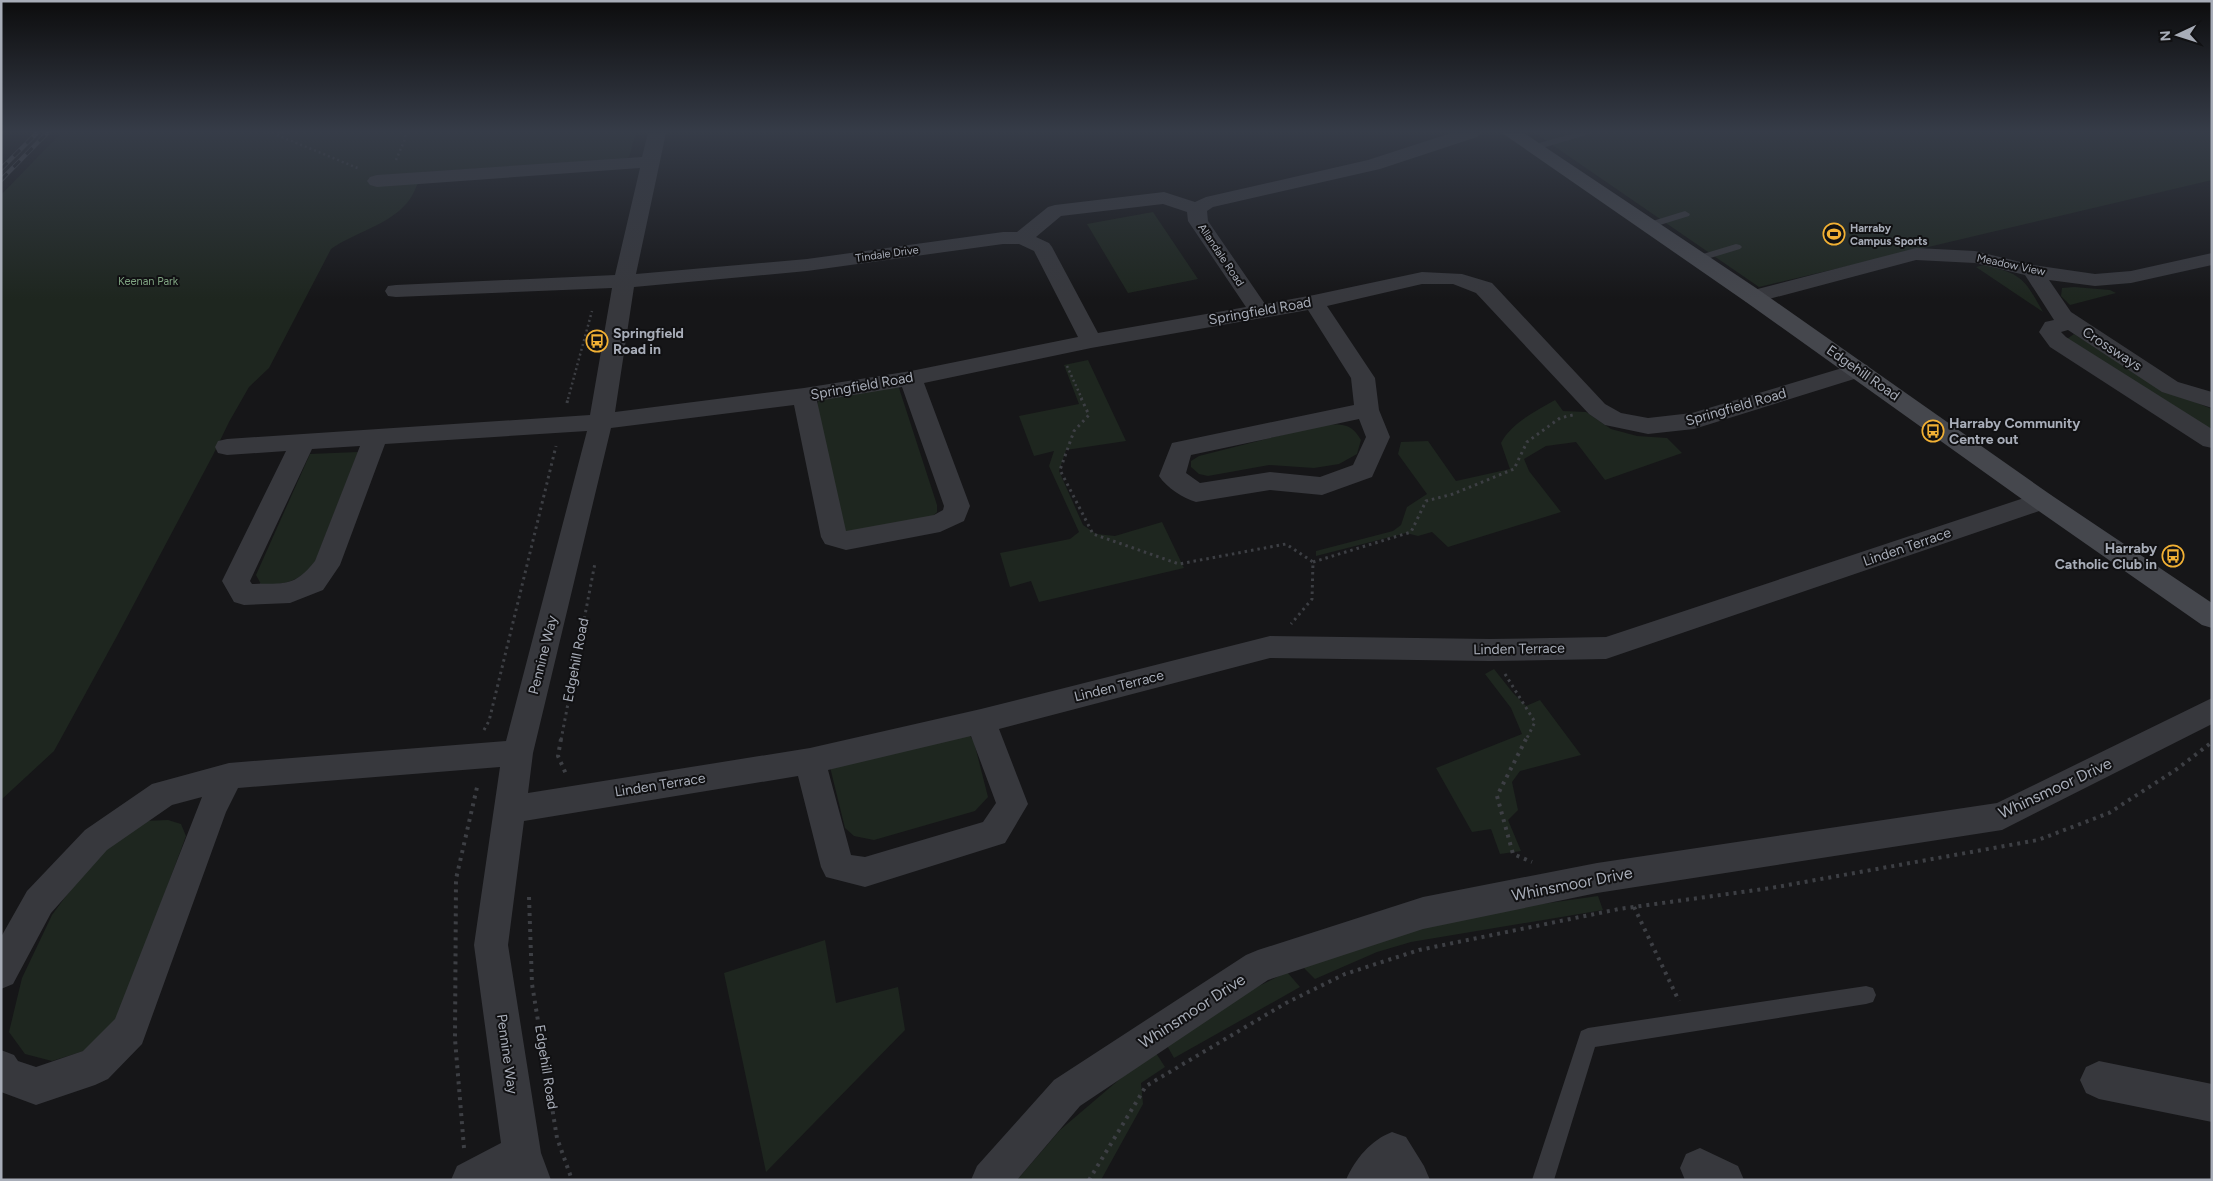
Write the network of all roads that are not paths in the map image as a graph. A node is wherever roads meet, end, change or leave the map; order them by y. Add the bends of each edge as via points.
1 (644, 188) edge
2 (1273, 188) edge
3 (1591, 188) edge
4 (1197, 209) junction
5 (1686, 214) dead end
6 (1647, 226) junction
7 (1022, 238) junction
8 (1736, 247) dead end
9 (1697, 259) junction
10 (2212, 259) edge
11 (2033, 271) junction
12 (624, 281) junction
13 (396, 291) dead end
14 (1754, 297) junction
15 (1314, 302) junction
16 (1259, 311) junction
17 (2071, 322) junction
18 (1091, 341) junction
19 (1859, 370) junction
20 (910, 378) junction
21 (804, 396) junction
22 (2212, 400) edge
23 (1367, 410) junction
24 (601, 422) junction
25 (376, 437) junction
26 (2212, 440) edge
27 (303, 442) junction
28 (227, 447) dead end
29 (2042, 501) junction
30 (2212, 617) edge
31 (2212, 710) edge
32 (981, 721) junction
33 (518, 753) junction
34 (810, 761) junction
35 (229, 776) junction
36 (510, 810) junction
37 (1, 972) edge
38 (1866, 994) dead end
39 (1, 1068) edge
40 (2099, 1080) dead end
41 (2212, 1103) edge
42 (526, 1166) edge
43 (471, 1180) edge
44 (991, 1180) edge
45 (1366, 1180) edge
46 (1410, 1180) edge
47 (1543, 1180) edge

1 - 12 street, Pennine Way
2 - 4 street, Allandale Road via 1206,203
3 - 6 street, Edgehill Road
4 - 7 street via 1164,198 1055,211
4 - 16 street, Allandale Road via 1198,222
5 - 6 lane
6 - 9 street, Edgehill Road
7 - 12 street, Tindale Drive via 807,264
7 - 18 street via 1042,247
8 - 9 lane
9 - 14 street, Edgehill Road
10 - 11 street, Meadow View via 2131,277 2095,280
11 - 14 street, Meadow View via 1975,257 1916,254
11 - 17 street, Crossways via 2063,317
12 - 13 street, Tindale Drive
12 - 24 street, Pennine Way
14 - 19 street, Edgehill Road
15 - 16 street, Springfield Road
15 - 19 street, Springfield Road via 1422,278 1455,278 1484,288 1597,409 1614,419 1648,426 1694,421
15 - 23 street via 1363,378
16 - 18 street, Springfield Road
17 - 22 street, Crossways via 2170,387
17 - 26 street via 2053,326 2050,332 2058,342
18 - 20 street, Springfield Road
19 - 29 street, Edgehill Road
20 - 21 street, Springfield Road
20 - 21 street via 957,506 955,515 940,523 846,541 834,537
21 - 24 street, Springfield Road
23 - 23 street via 1378,437 1363,471 1322,486 1270,481 1196,492 1172,476 1181,449
24 - 25 street, Springfield Road
24 - 33 street, Pennine Way
25 - 27 street, Springfield Road
25 - 27 street via 327,564 313,583 290,593 244,595 236,581
27 - 28 street, Springfield Road
29 - 30 street, Edgehill Road
29 - 32 street, Linden Terrace via 1606,648 1270,647
31 - 44 street, Whinsmoor Drive via 2002,816 1580,881 1423,913 1258,967 1067,1092
32 - 34 street, Linden Terrace
32 - 34 street via 1012,804 994,833 865,872 838,867
33 - 35 street
33 - 36 street, Pennine Way
34 - 36 street, Linden Terrace
35 - 37 street via 163,794 96,840 39,902
35 - 39 street via 211,810 129,1031 95,1066 36,1086 5,1075
36 - 42 street, Pennine Way via 491,945
38 - 47 lane via 1588,1038
40 - 41 street
42 - 43 street
45 - 46 street via 1392,1151

